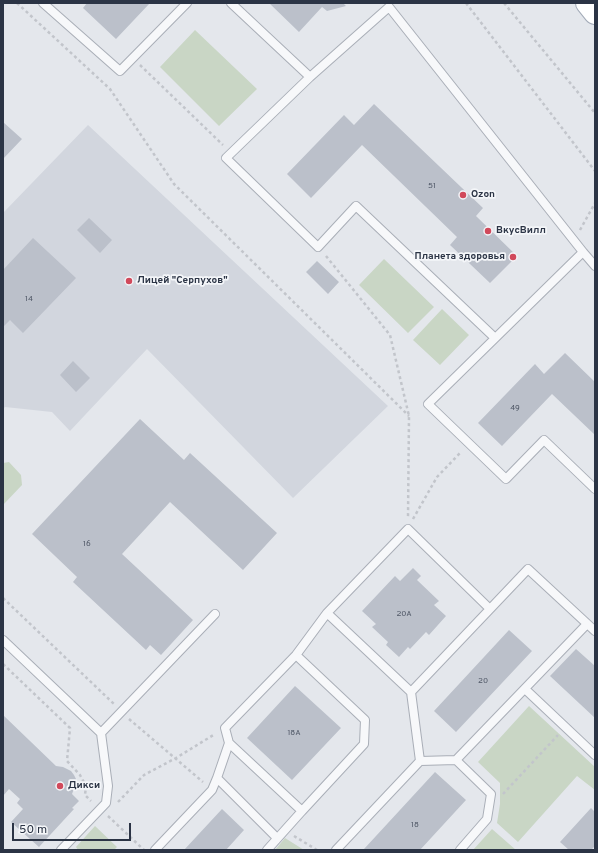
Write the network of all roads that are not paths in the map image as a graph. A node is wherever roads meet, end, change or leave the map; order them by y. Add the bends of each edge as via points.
1 (43, 3) edge
2 (187, 3) edge
3 (231, 3) edge
4 (587, 3) edge
5 (388, 5) edge
6 (595, 14) edge
7 (310, 77) junction
8 (583, 252) junction
9 (595, 266) edge
10 (495, 338) junction
11 (595, 489) edge
12 (490, 609) junction
13 (327, 613) junction
14 (215, 614) dead end
15 (587, 624) junction
16 (595, 632) edge
17 (3, 640) edge
18 (296, 655) junction
19 (525, 689) junction
20 (411, 692) junction
21 (101, 733) junction
22 (229, 743) junction
23 (595, 755) edge
24 (456, 760) junction
25 (420, 762) junction
26 (217, 778) junction
27 (302, 812) junction
28 (278, 838) junction
29 (60, 850) edge
30 (155, 850) edge
31 (267, 850) edge
32 (336, 850) edge
33 (460, 850) edge

1 - 2 lane via 120,71
3 - 7 lane
4 - 6 main road
5 - 7 lane
5 - 8 lane
7 - 10 lane via 226,158 318,247 356,206
8 - 9 lane
8 - 10 lane
10 - 11 lane via 428,404 506,479 544,440
12 - 13 lane via 408,528
12 - 15 lane via 528,569
12 - 20 lane
13 - 18 lane
13 - 20 lane
14 - 21 lane
15 - 16 lane
15 - 19 lane
17 - 21 lane
18 - 22 lane via 225,728
18 - 27 lane via 365,720 364,744
19 - 23 lane
19 - 24 lane
20 - 25 lane
21 - 29 lane via 108,786 106,803
22 - 26 lane
22 - 27 lane
24 - 25 lane
24 - 33 lane via 491,794 487,820
25 - 32 lane
26 - 28 lane
26 - 30 lane via 212,790
27 - 28 lane
28 - 31 lane

